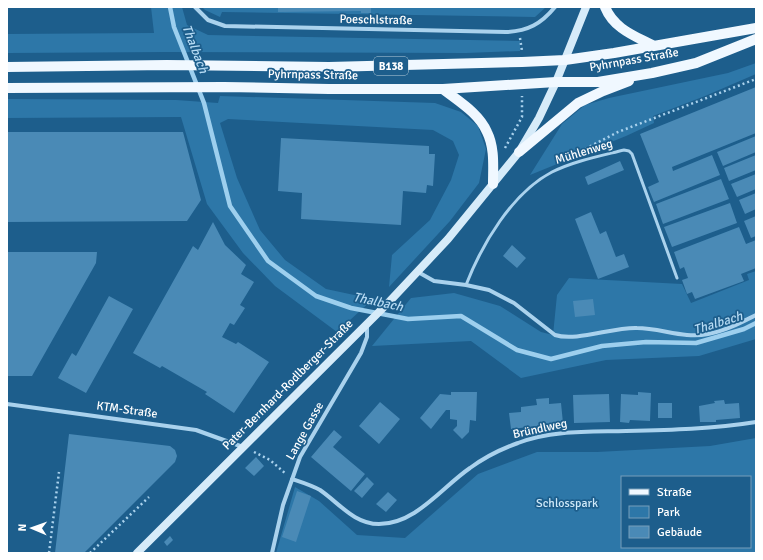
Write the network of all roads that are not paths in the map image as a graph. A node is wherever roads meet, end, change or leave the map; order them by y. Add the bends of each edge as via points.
1 (195, 7) edge
2 (555, 7) edge
3 (586, 7) edge
4 (605, 7) edge
5 (756, 28) edge
6 (756, 39) edge
7 (654, 46) junction
8 (565, 60) junction
9 (7, 67) edge
10 (652, 72) junction
11 (556, 82) junction
12 (7, 88) edge
13 (443, 89) junction
14 (519, 152) junction
15 (493, 184) junction
16 (418, 272) junction
17 (677, 278) dead end
18 (466, 285) junction
19 (756, 315) edge
20 (367, 324) junction
21 (7, 404) edge
22 (756, 422) edge
23 (243, 447) junction
24 (292, 479) junction
25 (137, 553) edge
26 (272, 553) edge

1 - 2 street, Poeschlstraße via 208,20 225,26 506,32 532,27
3 - 8 main road, Pater-Bernhard-Rodlberger-Straße
4 - 7 main road via 614,22 622,29
5 - 7 main road, Pyhrnpass Straße / B138
6 - 10 main road, Pyhrnpass Straße / B138 via 696,63
7 - 8 main road, Pyhrnpass Straße / B138
8 - 9 main road, Pyhrnpass Straße / B138 via 329,67
8 - 11 main road, Pater-Bernhard-Rodlberger-Straße
10 - 11 main road, Pyhrnpass Straße / B138 via 598,82
10 - 14 main road via 578,103
11 - 13 main road, Pyhrnpass Straße / B138
11 - 14 main road, Pater-Bernhard-Rodlberger-Straße via 540,118
12 - 13 main road, Pyhrnpass Straße / B138 via 185,86
13 - 15 main road via 476,115 487,131 493,153
14 - 15 main road, Pater-Bernhard-Rodlberger-Straße
15 - 16 main road, Pater-Bernhard-Rodlberger-Straße
16 - 18 street via 434,281
16 - 20 main road, Pater-Bernhard-Rodlberger-Straße
17 - 18 lane, Mühlenweg via 632,154 624,150 564,167 529,188 499,223
18 - 19 street via 502,296 555,335 560,336 580,336 625,328 648,328 697,336 720,331
20 - 23 main road, Pater-Bernhard-Rodlberger-Straße
20 - 24 street, Lange Gasse via 367,337 361,354 305,447
21 - 23 street, KTM-Straße via 196,430
22 - 24 street, Bründlweg via 713,428 571,432 521,442 492,453 419,509 406,517 387,523 361,521 318,490
23 - 25 main road, Pater-Bernhard-Rodlberger-Straße
24 - 26 street, Lange Gasse

